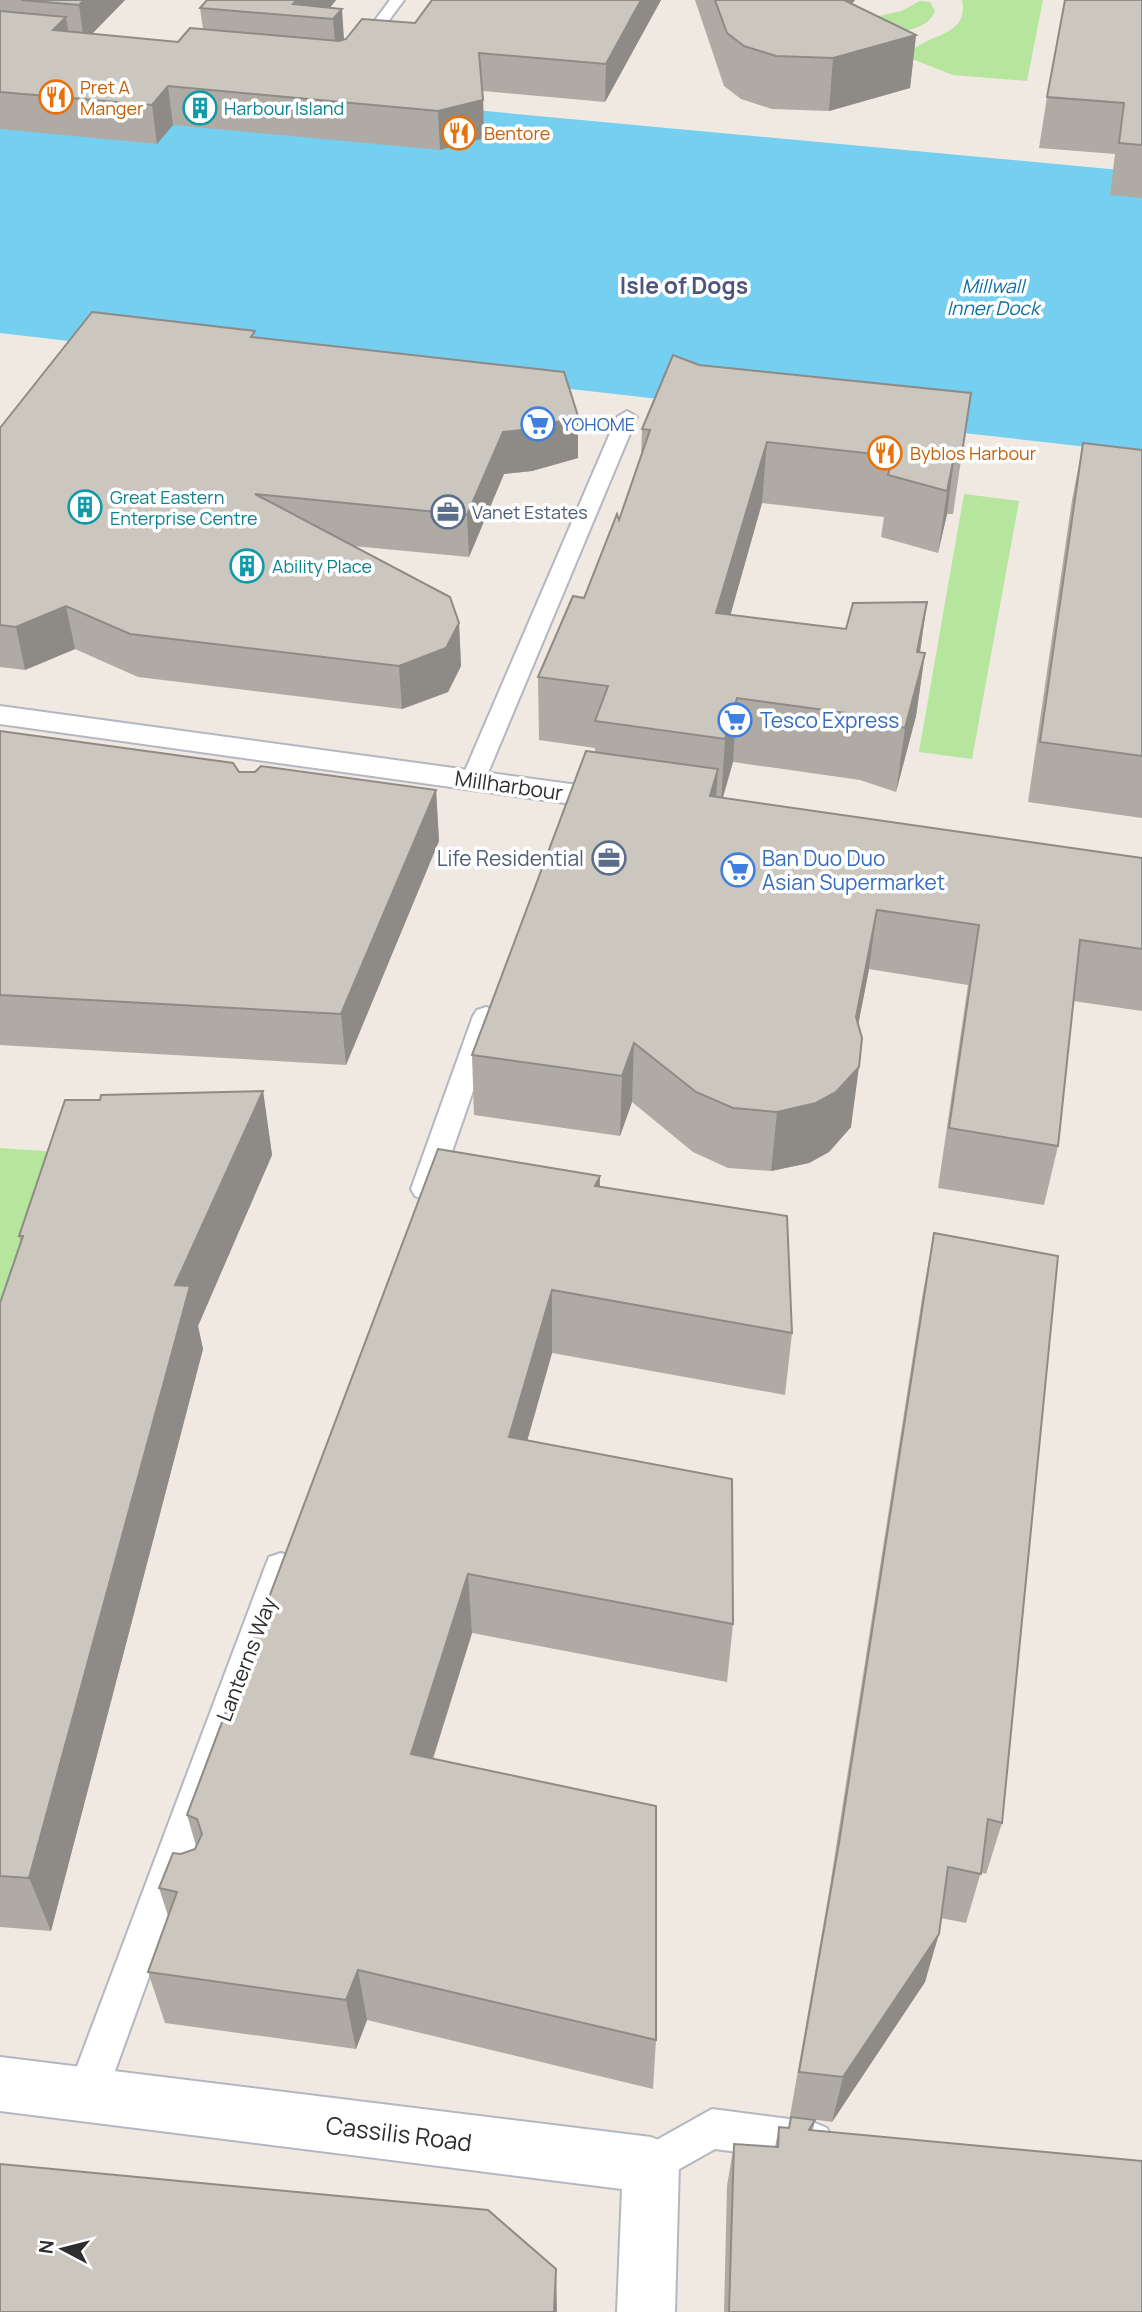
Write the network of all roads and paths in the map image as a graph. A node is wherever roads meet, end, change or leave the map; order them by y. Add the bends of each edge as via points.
1 (397, 0) edge
2 (350, 62) edge
3 (627, 417) dead end
4 (0, 715) edge
5 (473, 780) junction
6 (655, 806) edge
7 (495, 995) edge
8 (413, 1219) edge
9 (290, 1543) edge
10 (0, 2084) edge
11 (86, 2093) junction
12 (843, 2146) edge
13 (651, 2165) junction
14 (646, 2312) edge

1 - 2 lane
3 - 5 lane
4 - 5 street, Millharbour via 279,767
5 - 6 street, Millharbour via 567,808
7 - 8 lane
9 - 11 lane, Lanterns Way via 180,1883
10 - 11 street, Cassilis Road
11 - 13 street, Cassilis Road
12 - 13 lane via 712,2129
13 - 14 street

